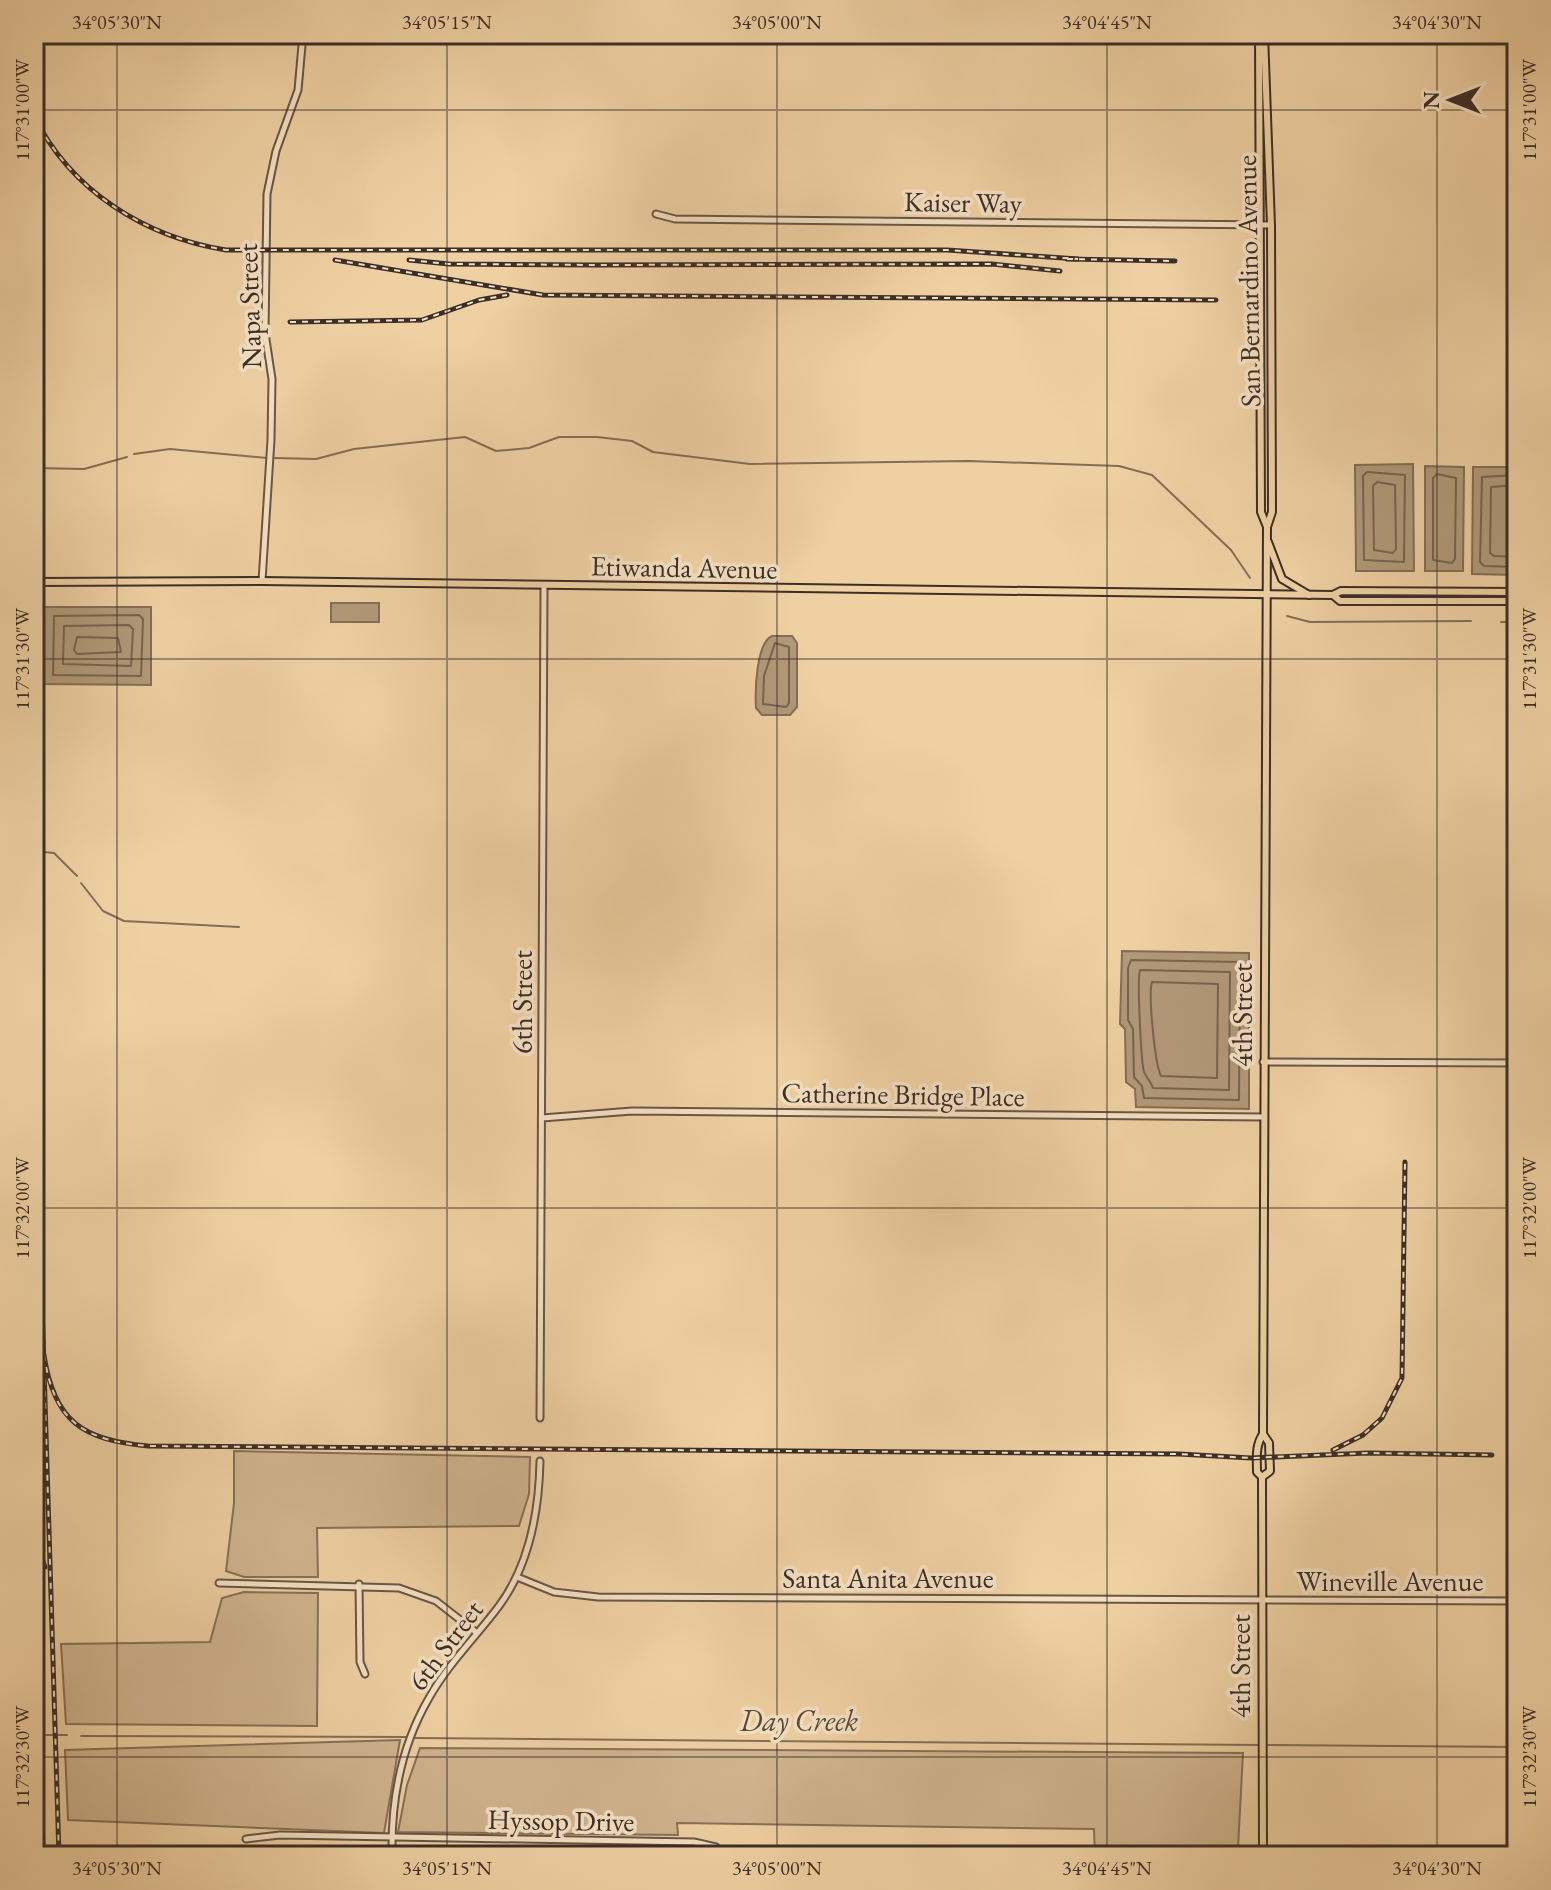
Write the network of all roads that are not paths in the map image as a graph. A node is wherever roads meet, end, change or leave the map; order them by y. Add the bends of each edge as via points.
1 (303, 34) edge
2 (1262, 34) edge
3 (1472, 34) edge
4 (1517, 35) edge
5 (656, 214) dead end
6 (1261, 225) junction
7 (1271, 225) junction
8 (1267, 527) junction
9 (1267, 539) junction
10 (262, 581) junction
11 (34, 582) edge
12 (544, 587) junction
13 (1517, 592) edge
14 (1267, 595) junction
15 (1309, 595) junction
16 (1333, 595) junction
17 (1517, 601) edge
18 (1263, 1062) junction
19 (1517, 1063) edge
20 (1263, 1117) junction
21 (542, 1118) junction
22 (540, 1418) dead end
23 (1263, 1434) junction
24 (540, 1461) dead end
25 (1262, 1477) junction
26 (517, 1577) junction
27 (219, 1583) dead end
28 (359, 1584) junction
29 (1517, 1601) edge
30 (1262, 1602) junction
31 (477, 1633) junction
32 (365, 1674) dead end
33 (246, 1839) dead end
34 (392, 1839) junction
35 (392, 1856) edge
36 (728, 1856) edge
37 (1263, 1856) edge

1 - 10 street, Napa Street via 298,90 267,194 265,333 272,425
2 - 6 main road, San Bernardino Avenue
2 - 7 main road, San Bernardino Avenue
3 - 4 street
5 - 6 street, Kaiser Way via 675,219
6 - 7 street, Kaiser Way
6 - 8 main road, San Bernardino Avenue via 1261,512
7 - 8 main road, San Bernardino Avenue via 1272,512
8 - 9 main road, San Bernardino Avenue
9 - 14 main road, San Bernardino Avenue
9 - 15 main road via 1280,576
10 - 11 main road, Etiwanda Avenue
10 - 12 main road, Etiwanda Avenue
12 - 14 main road, Etiwanda Avenue
12 - 21 street, 6th Street
13 - 16 main road, Etiwanda Avenue
14 - 15 main road, Etiwanda Avenue
14 - 18 main road, 4th Street
15 - 16 main road, Etiwanda Avenue
16 - 17 main road, Etiwanda Avenue via 1340,601
18 - 19 street
18 - 20 main road, 4th Street
20 - 21 street, Catherine Bridge Place via 632,1111
20 - 23 main road, 4th Street
21 - 22 street, 6th Street
23 - 25 main road, 4th Street via 1257,1443 1257,1472
23 - 25 main road, 4th Street via 1269,1443 1270,1471
24 - 26 street, 6th Street via 535,1521
25 - 30 main road, 4th Street
26 - 30 street, Santa Anita Avenue via 555,1592 586,1596
26 - 31 street, 6th Street
27 - 28 street
28 - 31 street via 418,1593
28 - 32 street via 360,1662
29 - 30 street, Wineville Avenue
30 - 37 main road, 4th Street
31 - 34 street, 6th Street via 434,1688 415,1725 394,1802
33 - 34 street, Hyssop Drive
34 - 35 street, 6th Street
34 - 36 street, Hyssop Drive via 694,1842

